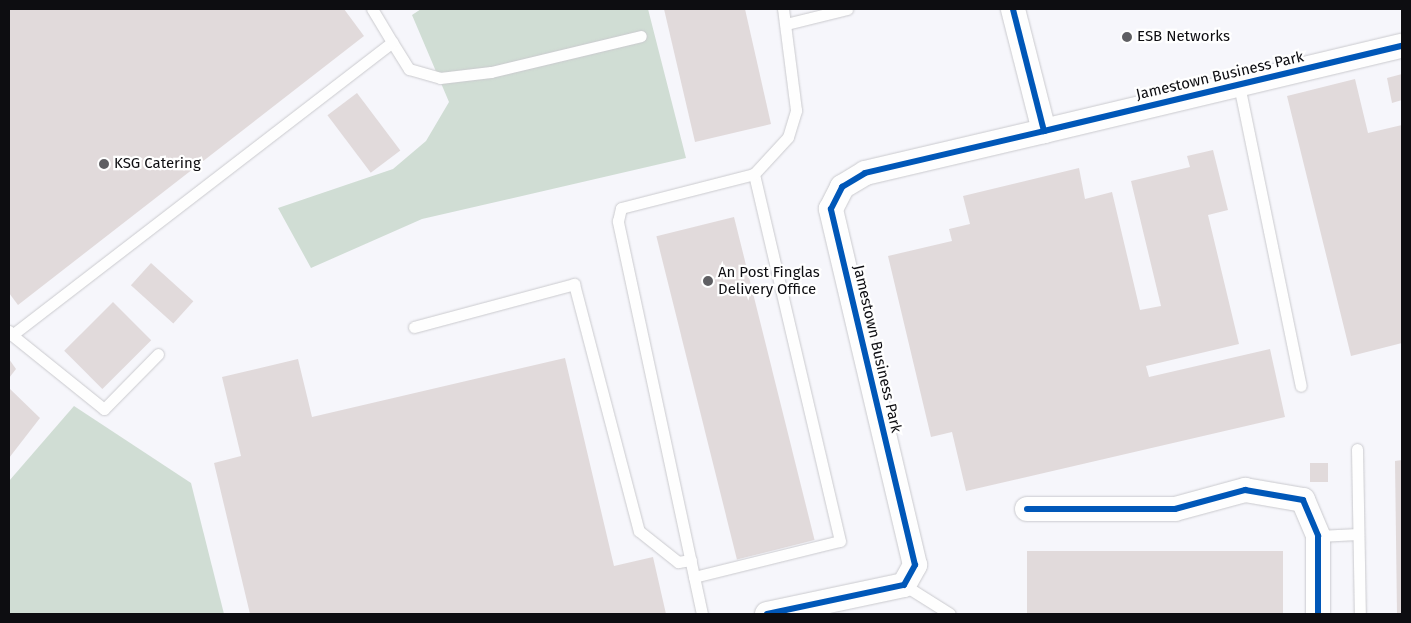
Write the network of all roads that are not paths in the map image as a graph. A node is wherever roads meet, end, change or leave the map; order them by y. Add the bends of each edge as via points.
1 (372, 9) edge
2 (783, 9) edge
3 (847, 9) edge
4 (1013, 9) edge
5 (786, 24) junction
6 (641, 36) dead end
7 (392, 42) junction
8 (1402, 46) edge
9 (1239, 85) junction
10 (1044, 131) junction
11 (754, 174) junction
12 (414, 327) dead end
13 (10, 333) edge
14 (158, 354) dead end
15 (1302, 386) dead end
16 (1357, 449) dead end
17 (1027, 509) dead end
18 (1358, 534) junction
19 (1318, 536) junction
20 (691, 560) junction
21 (694, 577) junction
22 (904, 584) junction
23 (702, 614) edge
24 (767, 614) edge
25 (950, 614) edge
26 (1318, 614) edge
27 (1360, 614) edge

1 - 7 lane
2 - 5 lane
3 - 5 lane
4 - 10 street
5 - 11 lane via 796,110 788,137
6 - 7 lane via 491,72 440,78 409,69
7 - 13 lane
8 - 9 street, Jamestown Business Park
9 - 10 street, Jamestown Business Park
9 - 15 lane
10 - 22 street, Jamestown Business Park via 865,173 842,187 831,209 915,565
11 - 20 lane via 621,208 618,221
11 - 21 lane via 840,541
12 - 20 lane via 574,284 639,531 678,562
13 - 14 lane via 104,409
16 - 18 lane
17 - 19 street via 1175,509 1245,490 1304,500
18 - 19 lane
18 - 27 lane
19 - 26 street
20 - 21 lane
21 - 23 lane
22 - 24 street
22 - 25 lane

